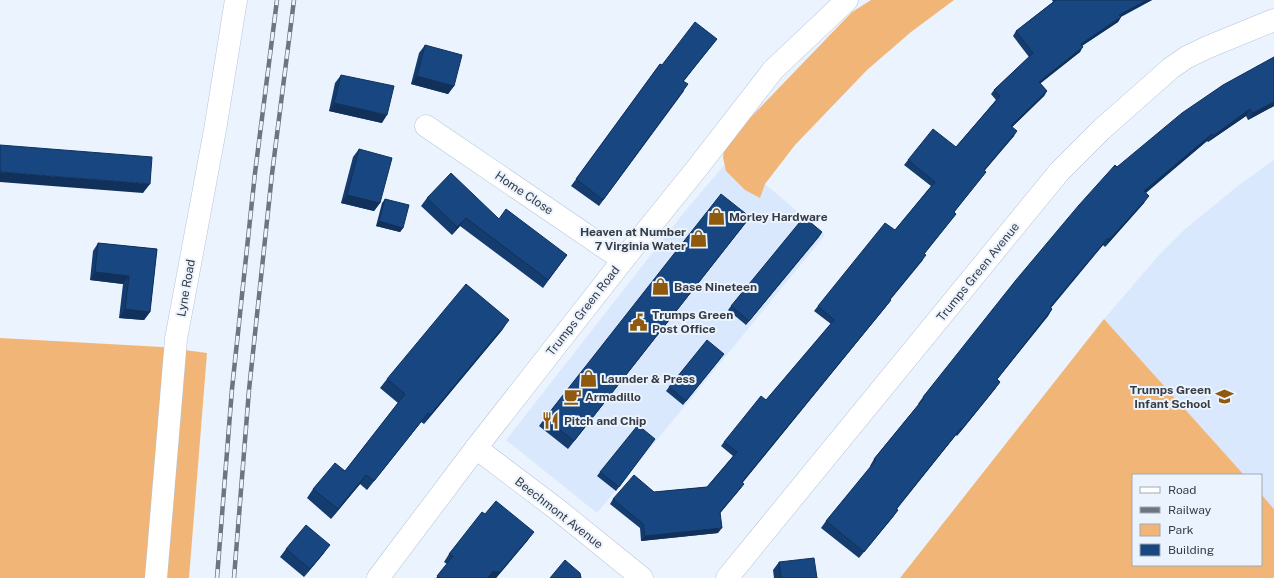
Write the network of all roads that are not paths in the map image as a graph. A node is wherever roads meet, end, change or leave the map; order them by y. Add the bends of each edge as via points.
1 (236, 0) edge
2 (847, 0) edge
3 (1274, 20) edge
4 (426, 126) dead end
5 (623, 260) junction
6 (476, 448) junction
7 (156, 578) edge
8 (378, 578) edge
9 (642, 578) edge
10 (727, 578) edge

1 - 7 street, Lyne Road via 176,339
2 - 5 street, Trumps Green Road via 773,70
3 - 10 street, Trumps Green Avenue via 1208,47 1171,68 1102,129 1059,172
4 - 5 street, Home Close
5 - 6 street, Trumps Green Road
6 - 8 street, Trumps Green Road
6 - 9 street, Beechmont Avenue

